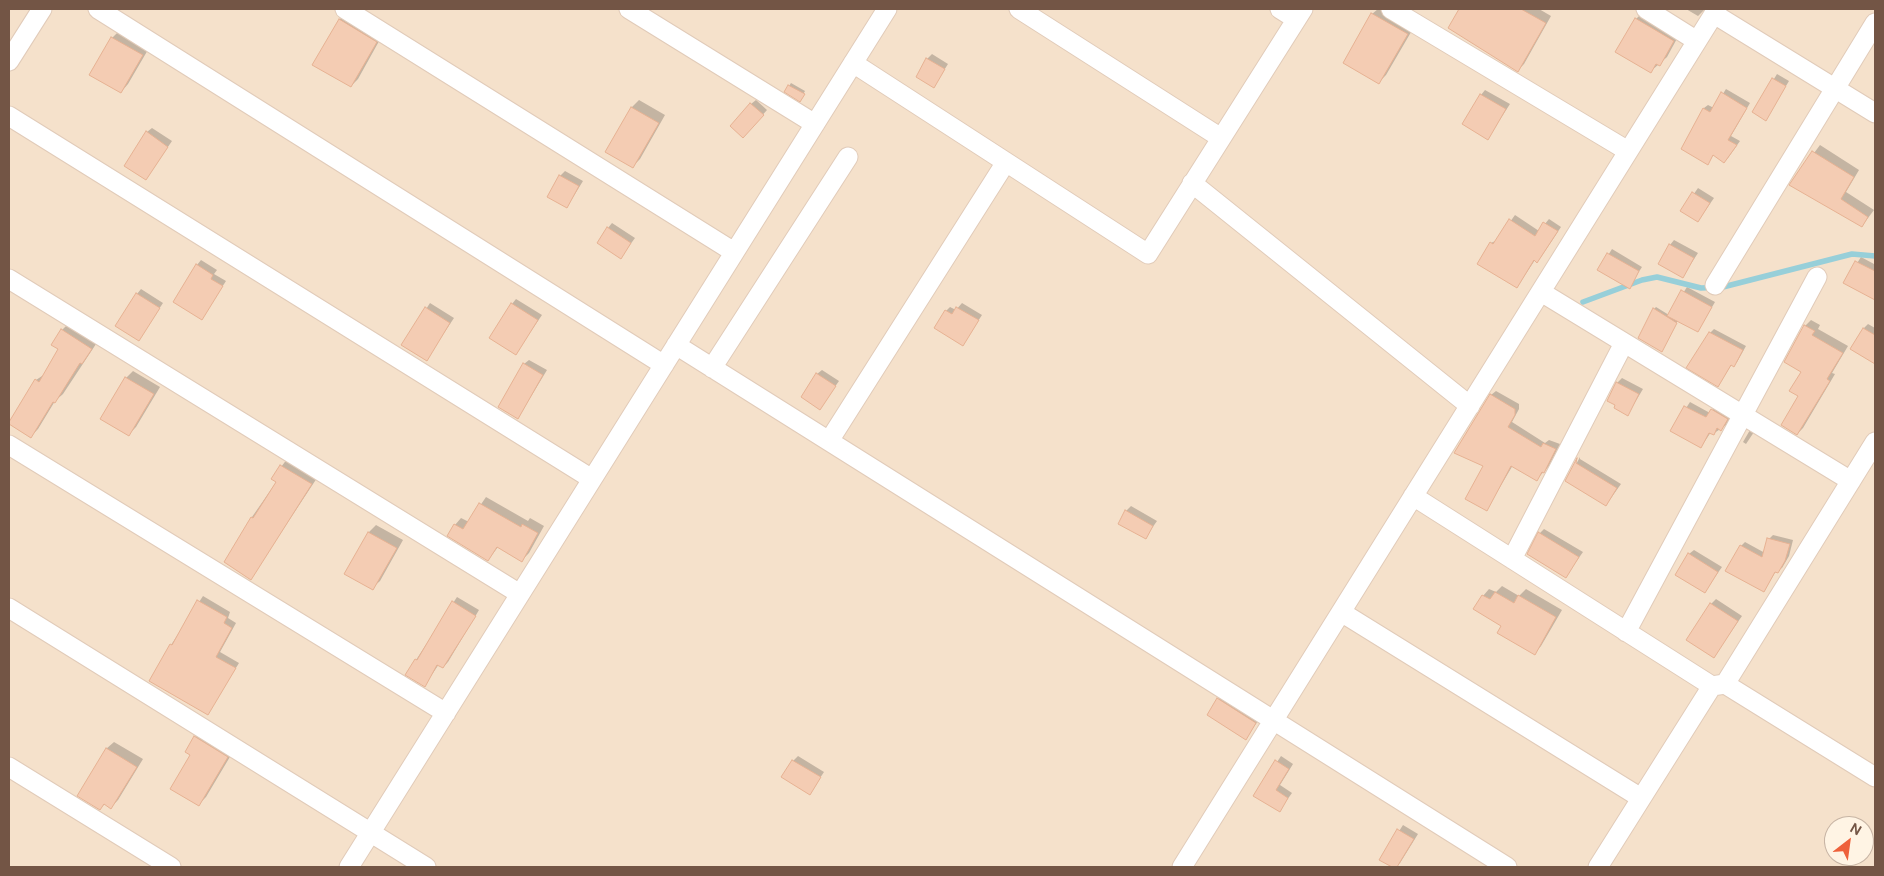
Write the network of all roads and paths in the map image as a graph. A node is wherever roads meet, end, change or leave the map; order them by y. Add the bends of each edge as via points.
1 (42, 9) edge
2 (98, 9) edge
3 (345, 9) edge
4 (629, 9) edge
5 (887, 9) edge
6 (1019, 9) edge
7 (1280, 9) edge
8 (1391, 9) edge
9 (1646, 9) edge
10 (1716, 12) edge
11 (1300, 14) edge
12 (1875, 23) edge
13 (1697, 40) junction
14 (9, 61) edge
15 (853, 63) junction
16 (1835, 88) junction
17 (1875, 113) edge
18 (9, 116) edge
19 (815, 124) junction
20 (1221, 138) junction
21 (1628, 151) junction
22 (848, 157) dead end
23 (1006, 162) junction
24 (1192, 183) junction
25 (734, 252) junction
26 (1818, 277) dead end
27 (9, 279) edge
28 (1715, 285) dead end
29 (1541, 292) junction
30 (1624, 343) junction
31 (676, 345) junction
32 (664, 365) junction
33 (712, 368) junction
34 (1470, 406) junction
35 (1743, 416) junction
36 (829, 441) junction
37 (1875, 442) edge
38 (9, 445) edge
39 (592, 479) junction
40 (1851, 482) junction
41 (1413, 496) junction
42 (1512, 559) junction
43 (520, 594) junction
44 (9, 608) edge
45 (1341, 612) junction
46 (1626, 632) junction
47 (1719, 685) junction
48 (446, 712) junction
49 (1273, 721) junction
50 (9, 766) edge
51 (1875, 777) edge
52 (1642, 798) junction
53 (370, 833) junction
54 (171, 867) edge
55 (349, 867) edge
56 (426, 867) edge
57 (1182, 867) edge
58 (1507, 867) edge
59 (1598, 867) edge

1 - 14 street
2 - 32 street
3 - 25 street
4 - 19 street
5 - 15 street
6 - 20 street
7 - 11 street
8 - 21 street
9 - 13 street
10 - 13 street
10 - 16 street
11 - 20 street
12 - 16 street
13 - 21 street
15 - 19 street
15 - 23 street
16 - 17 street
16 - 28 street
18 - 39 street
19 - 25 street
20 - 24 street
21 - 29 street
22 - 33 street
23 - 24 street via 1148,254
23 - 36 street
24 - 34 street
25 - 31 street
26 - 35 street
27 - 43 street
29 - 30 street
29 - 34 street
30 - 35 street
30 - 42 street
31 - 32 street
31 - 33 street
32 - 39 street
33 - 36 street
34 - 41 street
35 - 40 street
35 - 46 street
36 - 49 street
37 - 40 street
38 - 48 street
39 - 43 street
40 - 47 street
41 - 42 street
41 - 45 street
42 - 46 street
43 - 48 street
44 - 53 street
45 - 49 street
45 - 52 street
46 - 47 street
47 - 51 street
47 - 52 street
48 - 53 street
49 - 57 street
49 - 58 street
50 - 54 street
52 - 59 street
53 - 55 street
53 - 56 street

